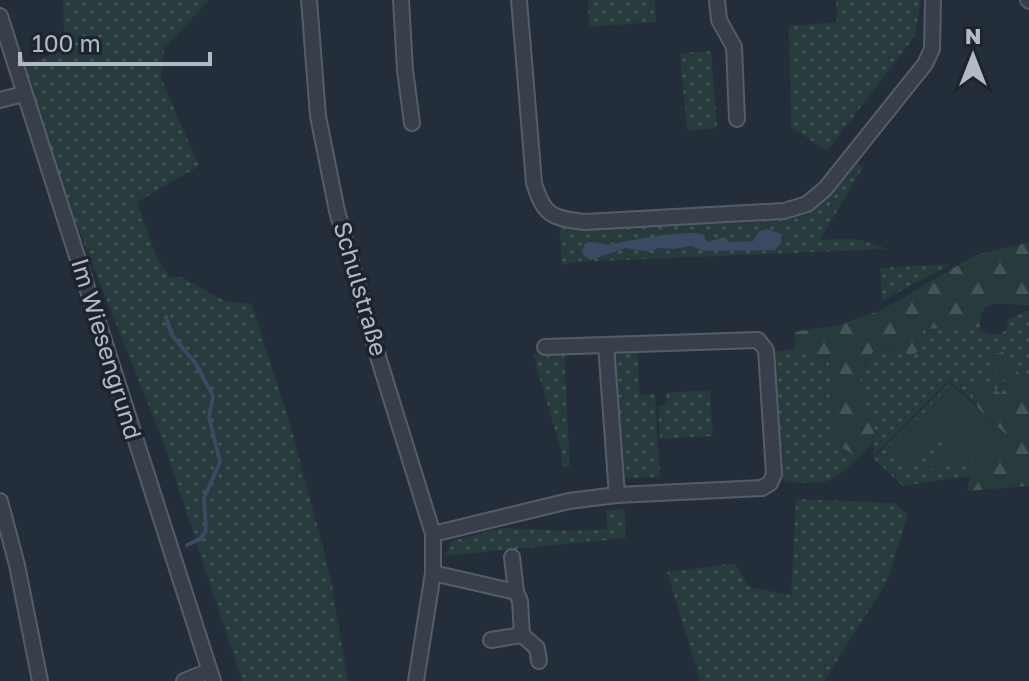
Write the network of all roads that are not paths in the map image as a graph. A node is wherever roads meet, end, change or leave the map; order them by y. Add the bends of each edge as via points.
1 (309, 0) edge
2 (401, 0) edge
3 (519, 0) edge
4 (717, 0) edge
5 (933, 0) edge
6 (0, 16) edge
7 (23, 94) junction
8 (0, 100) edge
9 (737, 119) dead end
10 (412, 123) dead end
11 (606, 345) junction
12 (545, 347) dead end
13 (617, 495) junction
14 (0, 501) edge
15 (433, 534) junction
16 (512, 557) dead end
17 (433, 573) junction
18 (516, 592) junction
19 (522, 635) junction
20 (491, 640) dead end
21 (539, 661) dead end
22 (211, 676) edge
23 (40, 681) edge
24 (184, 681) edge
25 (416, 681) edge

1 - 15 street, Schulstraße via 318,116 337,211
2 - 10 street
3 - 5 street via 534,183 547,211 559,219 585,222 784,211 807,204 842,170 925,64 932,49
4 - 9 street via 719,20 734,47
6 - 7 street, Im Wiesengrund
7 - 8 street
7 - 22 street, Im Wiesengrund
11 - 12 street
11 - 13 street
11 - 13 street via 742,339 758,340 766,350 774,474 770,483 762,488
13 - 15 street via 569,501
14 - 23 street
15 - 17 street, Schulstraße
16 - 18 street
17 - 18 street
17 - 25 street, Schulstraße
18 - 19 street
19 - 20 street
19 - 21 street via 537,648
22 - 24 street

